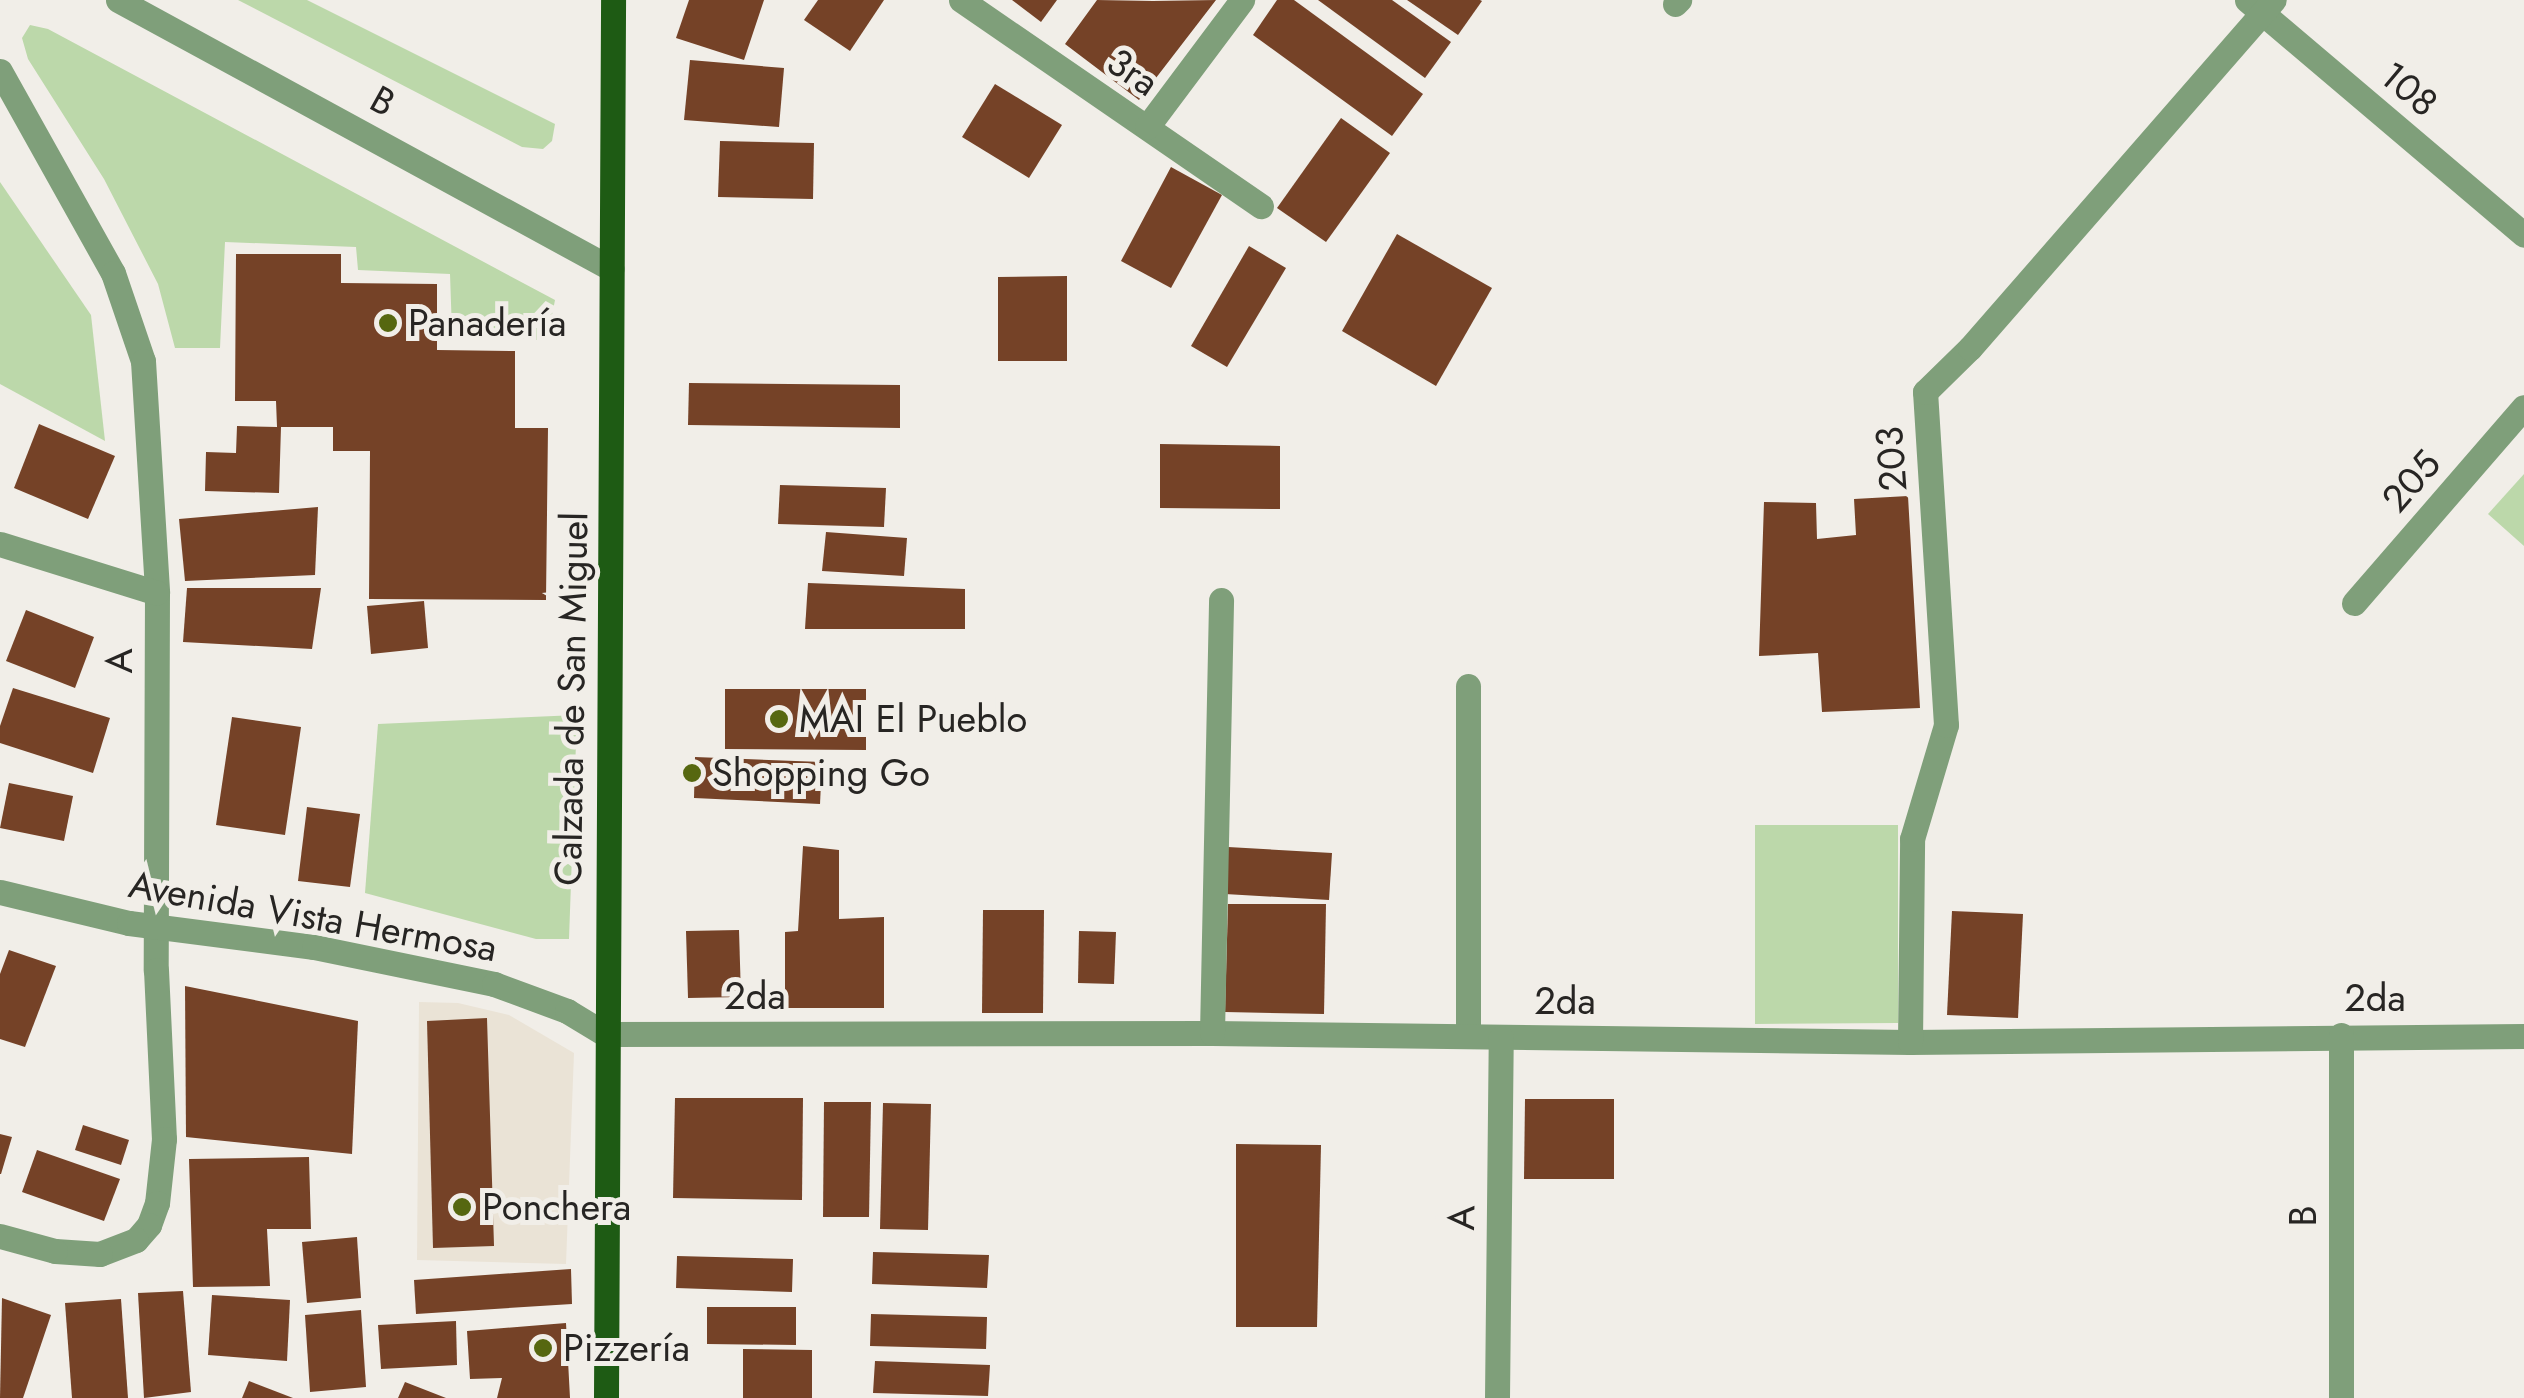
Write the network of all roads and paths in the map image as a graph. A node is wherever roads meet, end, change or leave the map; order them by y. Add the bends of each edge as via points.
1 (118, 0) edge
2 (613, 0) edge
3 (962, 0) edge
4 (1242, 0) edge
5 (2261, 4) edge
6 (0, 71) edge
7 (1147, 128) junction
8 (1262, 206) dead end
9 (2524, 234) edge
10 (612, 269) junction
11 (2524, 407) edge
12 (0, 544) edge
13 (157, 593) junction
14 (1221, 600) dead end
15 (2354, 604) dead end
16 (1468, 686) dead end
17 (0, 892) edge
18 (156, 927) junction
19 (1212, 1033) junction
20 (605, 1034) junction
21 (2341, 1034) junction
22 (1468, 1036) junction
23 (2524, 1036) edge
24 (1501, 1038) junction
25 (1910, 1042) junction
26 (0, 1236) edge
27 (606, 1398) edge
28 (1497, 1398) edge
29 (2341, 1398) edge

1 - 10 street, B
2 - 10 main road, Calzada de San Miguel
3 - 7 street, 3ra
4 - 7 street
5 - 9 street, 108
5 - 25 street, 203 via 1970,348 1925,392 1946,725 1912,838
6 - 13 street, A via 135,326 148,400
7 - 8 street, 3ra
10 - 20 main road, Calzada de San Miguel
11 - 15 street, 205
12 - 13 street
13 - 18 street, A
14 - 19 street
16 - 22 street
17 - 18 street, Avenida Vista Hermosa
18 - 20 street, Avenida Vista Hermosa via 314,947 494,984 567,1011
18 - 26 street, A via 164,1139 149,1225 136,1240 100,1254
19 - 20 street, 2da
19 - 22 street, 2da
20 - 27 main road, Calzada de San Miguel
21 - 23 street, 2da
21 - 25 street, 2da
21 - 29 street, B
22 - 24 street, 2da
24 - 25 street, 2da
24 - 28 street, A

